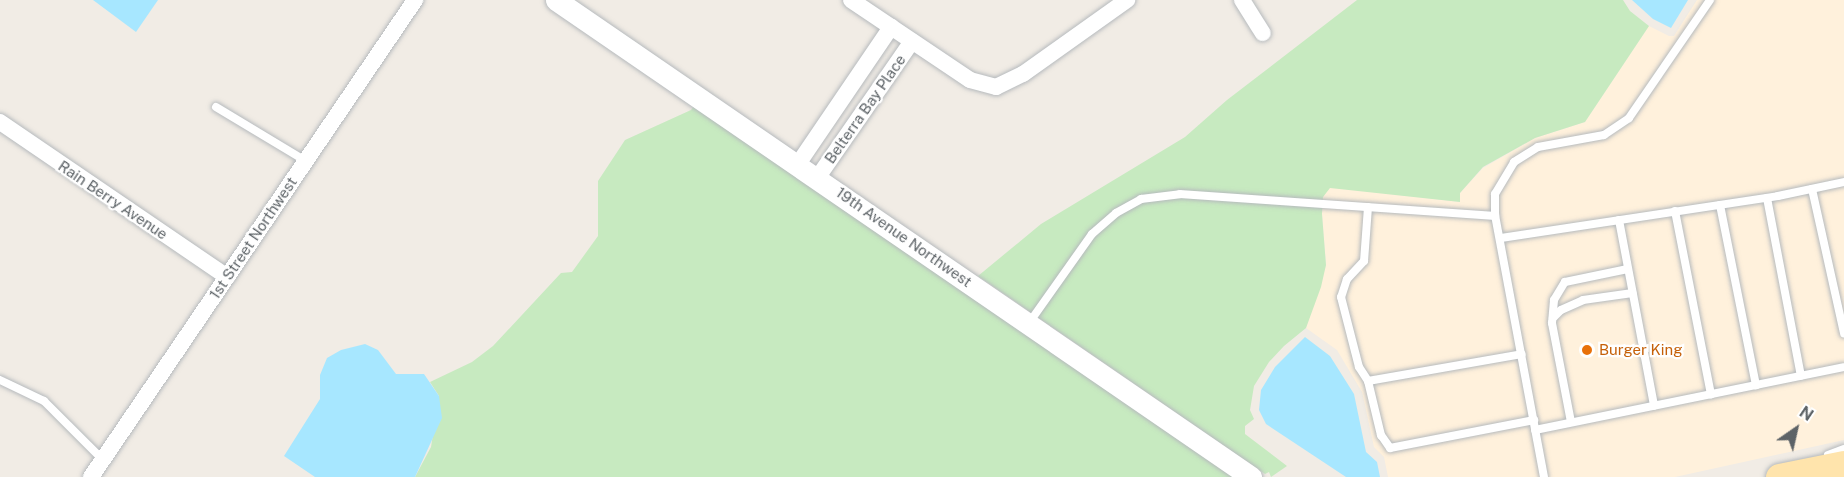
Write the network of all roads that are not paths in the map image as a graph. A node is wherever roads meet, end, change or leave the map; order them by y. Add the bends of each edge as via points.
1 (415, 0) edge
2 (556, 0) edge
3 (852, 0) edge
4 (1127, 0) edge
5 (1242, 0) edge
6 (1710, 0) edge
7 (891, 27) junction
8 (1263, 33) dead end
9 (912, 41) junction
10 (840, 103) junction
11 (216, 107) dead end
12 (860, 117) junction
13 (0, 123) edge
14 (306, 161) junction
15 (798, 164) junction
16 (818, 177) junction
17 (1844, 182) edge
18 (1812, 189) junction
19 (1767, 198) junction
20 (1720, 205) junction
21 (1368, 207) junction
22 (1675, 211) junction
23 (1495, 216) junction
24 (1619, 220) junction
25 (1501, 238) junction
26 (1628, 269) junction
27 (227, 277) junction
28 (1633, 293) junction
29 (1552, 318) junction
30 (1028, 323) junction
31 (1844, 333) edge
32 (1521, 354) junction
33 (1844, 367) edge
34 (1801, 376) junction
35 (0, 380) edge
36 (1368, 381) junction
37 (1756, 385) junction
38 (1711, 394) junction
39 (1654, 406) junction
40 (1571, 422) junction
41 (1534, 425) junction
42 (1844, 449) edge
43 (103, 460) junction
44 (1844, 464) edge
45 (92, 477) edge
46 (1251, 477) edge
47 (1544, 477) edge
48 (1778, 477) edge

1 - 14 street, 1st Street Northwest
2 - 15 street, 19th Avenue Northwest
3 - 7 street
4 - 9 street via 1023,74 996,87 970,80
5 - 8 street
6 - 23 lane via 1629,118 1604,135 1538,147 1514,162 1495,194
7 - 9 street
7 - 10 street, Belterra Bay Place
9 - 12 street, Belterra Bay Place
10 - 12 street
10 - 15 street, Belterra Bay Place
11 - 14 lane
12 - 16 street, Belterra Bay Place
13 - 27 street, Rain Berry Avenue
14 - 27 street, 1st Street Northwest
15 - 16 street, 19th Avenue Northwest
16 - 30 street, 19th Avenue Northwest
17 - 18 lane
18 - 19 lane
18 - 31 lane
19 - 20 lane
19 - 34 lane
20 - 22 lane
20 - 37 lane
21 - 23 lane
21 - 30 lane via 1180,195 1141,199 1116,213 1092,234
21 - 36 lane via 1364,261 1347,279 1341,297 1359,367
22 - 24 lane
22 - 38 lane
23 - 25 lane
24 - 25 lane
24 - 26 lane
25 - 32 lane
26 - 28 lane
26 - 29 lane via 1565,282 1554,300
27 - 43 street, 1st Street Northwest
28 - 29 lane via 1583,300
28 - 39 lane
29 - 40 lane
30 - 46 street, 19th Avenue Northwest
32 - 36 lane
32 - 41 lane
33 - 34 lane
34 - 37 lane
35 - 43 lane via 44,401
36 - 41 lane via 1381,435 1390,448
37 - 38 lane
38 - 39 lane
39 - 40 lane
40 - 41 lane
41 - 47 lane
42 - 48 lane
43 - 45 street, 1st Street Northwest
44 - 48 main road

